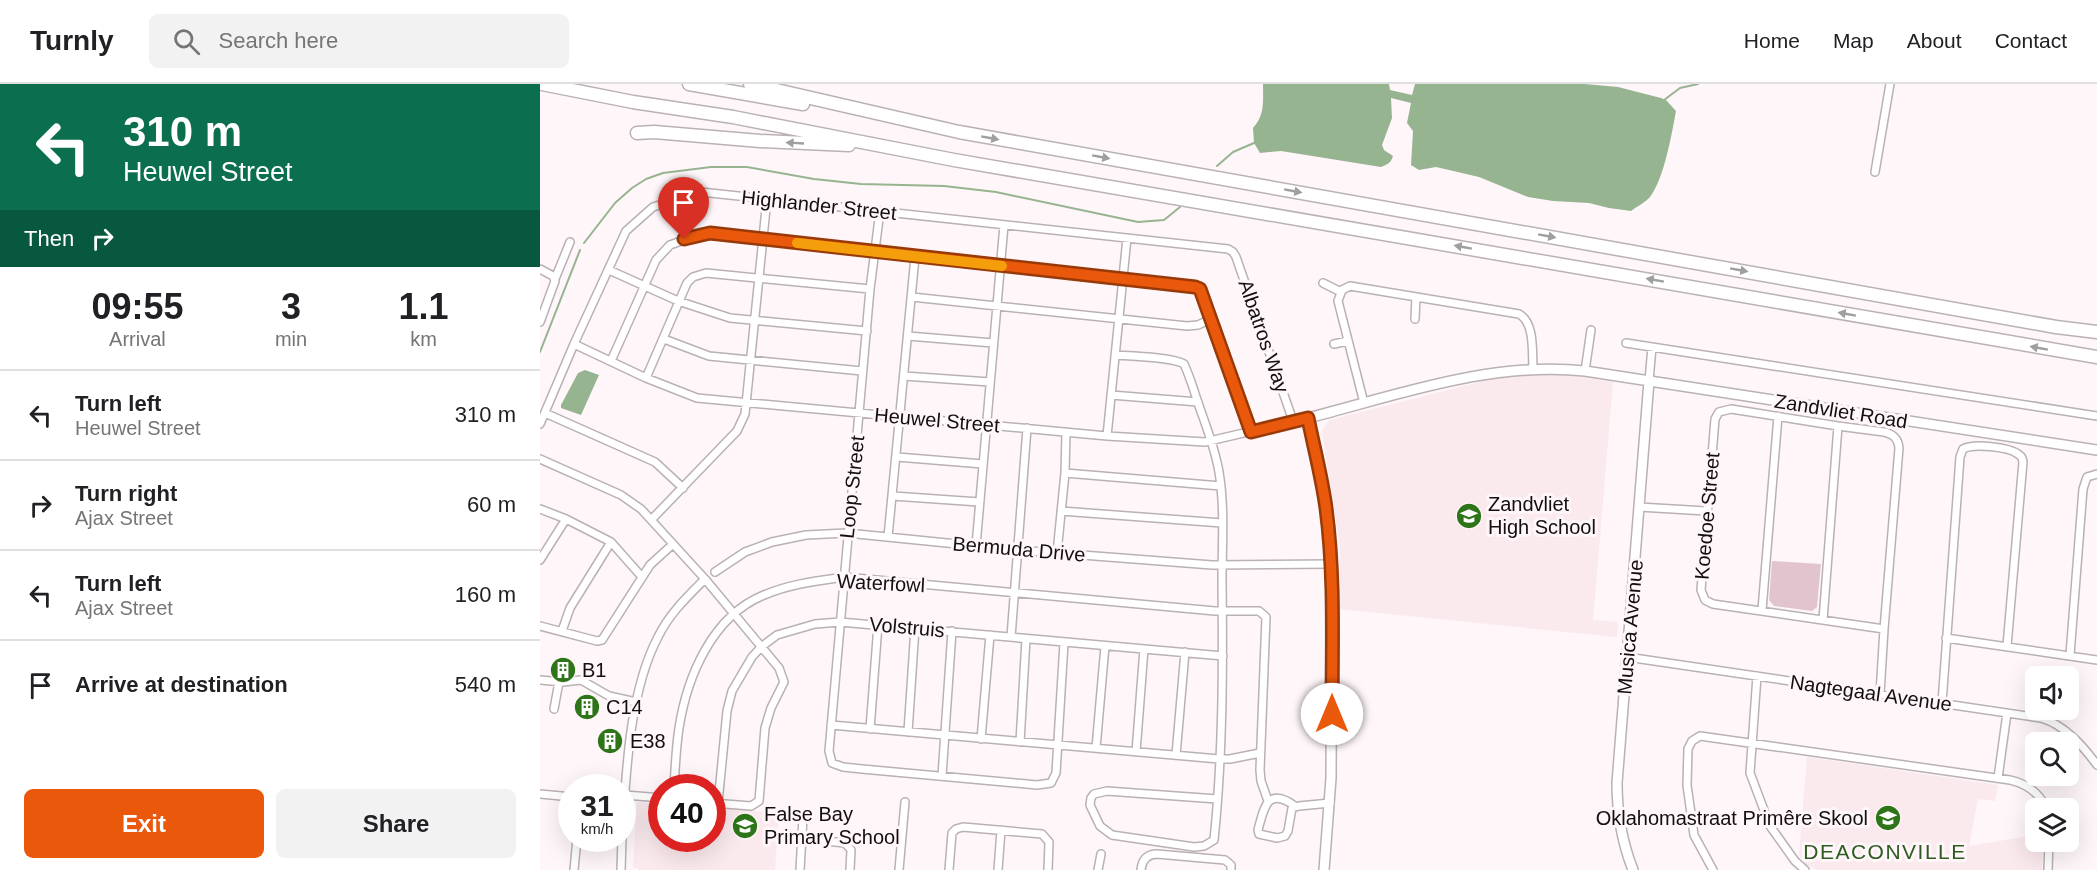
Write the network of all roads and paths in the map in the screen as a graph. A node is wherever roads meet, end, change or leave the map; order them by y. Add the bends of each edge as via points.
1 (542, 84) edge
2 (689, 84) edge
3 (750, 84) edge
4 (1890, 84) edge
5 (937, 126) junction
6 (636, 133) dead end
7 (896, 147) junction
8 (1875, 172) dead end
9 (767, 199) junction
10 (880, 211) junction
11 (1004, 225) junction
12 (1127, 238) junction
13 (763, 239) junction
14 (570, 242) dead end
15 (874, 252) junction
16 (1233, 252) joint
17 (915, 256) junction
18 (1000, 266) junction
19 (540, 269) edge
20 (609, 270) junction
21 (759, 277) junction
22 (555, 279) junction
23 (1123, 280) junction
24 (1323, 283) dead end
25 (644, 285) junction
26 (870, 289) junction
27 (1341, 292) junction
28 (912, 297) junction
29 (1416, 297) junction
30 (678, 301) junction
31 (997, 306) junction
32 (1119, 317) junction
33 (1211, 319) junction
34 (1415, 319) dead end
35 (754, 321) junction
36 (540, 322) edge
37 (1591, 330) dead end
38 (867, 331) junction
39 (2097, 332) edge
40 (908, 336) junction
41 (664, 339) junction
42 (1348, 341) junction
43 (993, 343) junction
44 (1626, 343) dead end
45 (574, 344) junction
46 (1334, 344) dead end
47 (1652, 347) junction
48 (1115, 355) junction
49 (2097, 357) edge
50 (750, 360) junction
51 (611, 361) junction
52 (1533, 368) junction
53 (862, 371) junction
54 (1585, 371) junction
55 (904, 376) junction
56 (646, 378) junction
57 (1649, 381) junction
58 (990, 382) junction
59 (1111, 395) junction
60 (746, 402) junction
61 (1198, 402) junction
62 (1364, 403) junction
63 (1808, 405) junction
64 (545, 413) junction
65 (860, 413) junction
66 (1778, 416) junction
67 (2097, 416) edge
68 (899, 417) junction
69 (1308, 418) junction
70 (1293, 421) junction
71 (1807, 421) junction
72 (540, 424) edge
73 (987, 425) junction
74 (1838, 426) junction
75 (1027, 428) junction
76 (1066, 432) junction
77 (1251, 432) junction
78 (1995, 435) junction
79 (1107, 436) junction
80 (1212, 441) junction
81 (1994, 448) junction
82 (2097, 450) edge
83 (897, 457) junction
84 (540, 459) edge
85 (983, 464) junction
86 (1065, 473) junction
87 (2097, 474) edge
88 (1221, 486) junction
89 (683, 488) junction
90 (893, 496) junction
91 (979, 502) junction
92 (1639, 507) junction
93 (540, 509) edge
94 (1061, 511) junction
95 (1706, 511) junction
96 (566, 519) junction
97 (652, 519) junction
98 (1222, 523) junction
99 (847, 533) junction
100 (888, 537) junction
101 (611, 542) junction
102 (674, 544) junction
103 (976, 546) junction
104 (1017, 550) junction
105 (1057, 553) junction
106 (540, 560) edge
107 (1331, 564) junction
108 (1222, 565) junction
109 (715, 572) dead end
110 (642, 577) junction
111 (844, 578) junction
112 (705, 579) junction
113 (1013, 593) junction
114 (1762, 610) junction
115 (1223, 611) junction
116 (734, 614) junction
117 (1823, 620) junction
118 (840, 622) junction
119 (878, 625) junction
120 (540, 626) edge
121 (915, 628) junction
122 (1884, 629) junction
123 (562, 631) junction
124 (952, 632) junction
125 (990, 635) junction
126 (1011, 637) junction
127 (1946, 638) junction
128 (1026, 639) junction
129 (1064, 643) junction
130 (1105, 646) junction
131 (2007, 646) junction
132 (761, 647) junction
133 (1144, 649) junction
134 (1185, 652) junction
135 (2070, 655) junction
136 (1223, 656) junction
137 (1627, 657) junction
138 (2097, 660) edge
139 (1757, 676) junction
140 (540, 680) edge
141 (559, 682) junction
142 (1880, 694) junction
143 (636, 702) junction
144 (1942, 703) junction
145 (554, 709) dead end
146 (2007, 713) junction
147 (831, 725) junction
148 (870, 729) junction
149 (908, 732) junction
150 (946, 735) junction
151 (981, 738) junction
152 (1020, 742) junction
153 (1751, 743) junction
154 (1058, 745) junction
155 (1096, 748) junction
156 (1136, 752) junction
157 (1260, 753) junction
158 (1176, 755) junction
159 (1219, 759) junction
160 (2097, 765) edge
161 (627, 774) edge
162 (675, 774) edge
163 (718, 774) edge
164 (942, 776) junction
165 (1998, 778) junction
166 (540, 794) edge
167 (558, 796) edge
168 (2040, 798) edge
169 (1216, 799) junction
170 (1268, 801) junction
171 (905, 802) dead end
172 (1330, 803) junction
173 (726, 804) edge
174 (1295, 806) junction
175 (803, 817) dead end
176 (1001, 830) junction
177 (802, 842) junction
178 (576, 852) edge
179 (622, 852) edge
180 (2049, 852) edge
181 (1101, 854) dead end
182 (574, 870) edge
183 (621, 870) edge
184 (800, 870) edge
185 (850, 870) edge
186 (899, 870) edge
187 (949, 870) edge
188 (998, 870) edge
189 (1048, 870) edge
190 (1098, 870) edge
191 (1141, 870) edge
192 (1231, 870) edge
193 (1324, 870) edge
194 (1633, 870) edge
195 (1713, 870) edge
196 (1805, 870) edge
197 (2048, 870) edge

1 - 7 highway
2 - 5 highway
3 - 5 highway
4 - 8 street
5 -> 39 highway
7 -> 6 highway
49 -> 7 highway
9 - 10 street, Highlander Street
9 - 13 street
9 - 20 street, Highlander Street via 701,192 653,207 626,231
10 - 11 street, Highlander Street
10 - 15 street, Loop Street
11 - 12 street, Highlander Street
11 - 18 street
12 - 16 street, Highlander Street
12 - 23 street
13 - 15 street
13 - 21 street
13 - 25 street via 710,233 684,239 662,253
14 - 22 street
15 - 17 street
15 - 26 street, Loop Street
16 - 70 street, Albatros Way
17 - 18 street
17 - 28 street
18 - 23 street
18 - 31 street
19 - 22 street
20 - 25 street
20 - 45 street, Highlander Street
21 - 26 street
21 - 30 street via 699,274 687,283
21 - 35 street
22 - 36 street
23 - 32 street
23 - 33 street via 1200,289
24 - 27 street
25 - 30 street
25 - 51 street
26 - 38 street, Loop Street
27 - 29 street via 1354,286
27 - 42 street via 1338,301
28 - 31 street
28 - 40 street
29 - 34 street
29 - 52 street via 1519,314 1530,329
30 - 35 street via 724,317
30 - 41 street
31 - 32 street
31 - 43 street
32 - 33 street via 1187,326
32 - 48 street
33 - 77 street
35 - 38 street
35 - 50 street
37 - 54 street
38 - 53 street, Loop Street
40 - 43 street
40 - 55 street
41 - 50 street via 709,356
41 - 56 street
42 - 46 street
42 - 62 street
43 - 58 street
44 - 47 street
45 - 51 street, Heuwel Street
45 - 64 street, Highlander Street
47 - 57 street
47 - 67 street
48 - 59 street
48 - 61 street via 1181,361
50 - 53 street
50 - 60 street
51 - 56 street, Heuwel Street
52 - 54 street, Zandvliet Road
52 - 62 street, Zandvliet Road via 1474,376
53 - 65 street, Loop Street
54 - 57 street, Zandvliet Road
55 - 58 street
55 - 68 street
56 - 60 street, Heuwel Street via 697,398
57 - 63 street, Zandvliet Road
57 - 92 street, Musica Avenue
58 - 73 street
59 - 61 street
59 - 79 street
60 - 65 street, Heuwel Street
60 - 89 street via 737,431
61 - 80 street
62 - 69 street, Zandvliet Road
63 - 71 street
63 - 78 street, Zandvliet Road
64 - 72 street, Highlander Street
64 - 89 street via 656,462
65 - 68 street, Heuwel Street
65 - 99 street, Loop Street
66 - 71 street, Koedoe Street
66 - 95 street, Koedoe Street via 1727,409 1716,415
66 - 114 street
68 - 73 street, Heuwel Street
68 - 83 street
69 - 70 street, Heuwel Street
69 - 107 street via 1326,507
70 - 77 street, Heuwel Street
71 - 74 street, Koedoe Street
73 - 75 street, Heuwel Street
73 - 85 street
74 - 117 street
74 - 122 street, Koedoe Street via 1888,432 1898,442
75 - 76 street, Heuwel Street
75 - 104 street
76 - 79 street, Heuwel Street
76 - 86 street
77 - 80 street, Heuwel Street
78 - 81 street
78 - 82 street, Zandvliet Road
79 - 80 street, Heuwel Street
80 - 88 street
81 - 127 street via 1971,446 1963,449 1960,457
81 - 131 street via 2018,454 2023,467
83 - 85 street
83 - 90 street
84 - 97 street via 621,495
85 - 91 street
86 - 88 street
86 - 94 street
87 - 135 street via 2089,475 2083,489
88 - 98 street
89 - 97 street
90 - 91 street
90 - 100 street
91 - 103 street
92 - 95 street
92 - 137 street, Musica Avenue
93 - 96 street
94 - 98 street
94 - 105 street
95 - 114 street, Koedoe Street via 1703,597 1713,604
96 - 101 street
96 - 106 street
97 - 102 street
98 - 108 street
99 - 100 street, Bermuda Drive
99 - 109 street, Bermuda Drive via 772,542 745,552
99 - 111 street, Loop Street
100 - 103 street, Bermuda Drive
101 - 110 street
101 - 123 street via 570,608
102 - 110 street
102 - 112 street
103 - 104 street, Bermuda Drive
104 - 105 street, Bermuda Drive
104 - 113 street
105 - 108 street, Bermuda Drive
107 - 108 street, Bermuda Drive
107 - 172 street
108 - 115 street
110 - 123 street via 599,641
111 - 113 street, Waterfowl
111 - 116 street, Waterfowl via 787,586
111 - 118 street, Loop Street
112 - 116 street
112 - 143 street via 678,607 658,637 646,663
113 - 115 street, Waterfowl
113 - 126 street
114 - 117 street, Koedoe Street
115 - 136 street
115 - 157 street, Waterfowl via 1259,611 1266,617
116 - 132 street
116 - 162 street, Waterfowl via 718,630 694,670 679,727
117 - 122 street, Koedoe Street
118 - 119 street, Volstruis
118 - 132 street, Volstruis via 799,627 777,635
118 - 147 street, Loop Street
119 - 121 street, Volstruis
119 - 148 street
120 - 123 street
121 - 124 street, Volstruis
121 - 149 street
122 - 142 street, Koedoe Street
124 - 125 street, Volstruis
124 - 150 street
125 - 126 street, Volstruis
125 - 151 street
126 - 128 street, Volstruis
127 - 131 street
127 - 144 street
128 - 129 street, Volstruis
128 - 152 street
129 - 130 street, Volstruis
129 - 154 street
130 - 133 street, Volstruis
130 - 155 street
131 - 135 street
132 - 163 street, Volstruis via 732,691
132 - 173 street via 784,682 765,728 761,796 751,806
133 - 134 street, Volstruis
133 - 156 street
134 - 136 street, Volstruis
134 - 158 street
135 - 138 street
136 - 159 street
137 - 139 street, Nagtegaal Avenue
137 - 194 street, Musica Avenue via 1617,795 1623,838
139 - 142 street, Nagtegaal Avenue
139 - 153 street
140 - 141 street
141 - 143 street via 581,680 603,694
141 - 145 street
142 - 144 street, Nagtegaal Avenue
143 - 161 street
144 - 146 street, Nagtegaal Avenue
146 - 160 street, Nagtegaal Avenue via 2041,718 2059,726
146 - 165 street
147 - 148 street
147 - 164 street, Loop Street via 832,763
148 - 149 street
149 - 150 street
150 - 151 street
150 - 164 street
151 - 152 street
152 - 154 street
153 - 165 street
153 - 195 street via 1703,736 1696,738 1688,749 1687,784 1694,835
153 - 196 street via 1750,773 1763,812 1773,832
154 - 155 street
154 - 164 street via 1056,773 1051,783
155 - 156 street
156 - 158 street
157 - 159 street
157 - 170 street via 1261,781
158 - 159 street
159 - 169 street
165 - 168 street via 2026,786
166 - 167 street
169 - 169 street via 1214,840 1194,847 1112,835 1100,826 1090,805 1094,794 1107,792
170 - 174 street via 1284,800
170 - 174 street via 1258,830 1264,836 1285,836
171 - 186 street via 899,823
172 - 174 street
172 - 193 street
175 - 177 street
176 - 187 street via 954,830
176 - 188 street
176 - 189 street via 1040,833 1046,837 1050,845
177 - 184 street
177 - 185 street via 845,843 851,850
178 - 182 street
179 - 183 street
180 - 197 street
181 - 190 street
191 - 192 street via 1143,860 1157,854 1225,860

